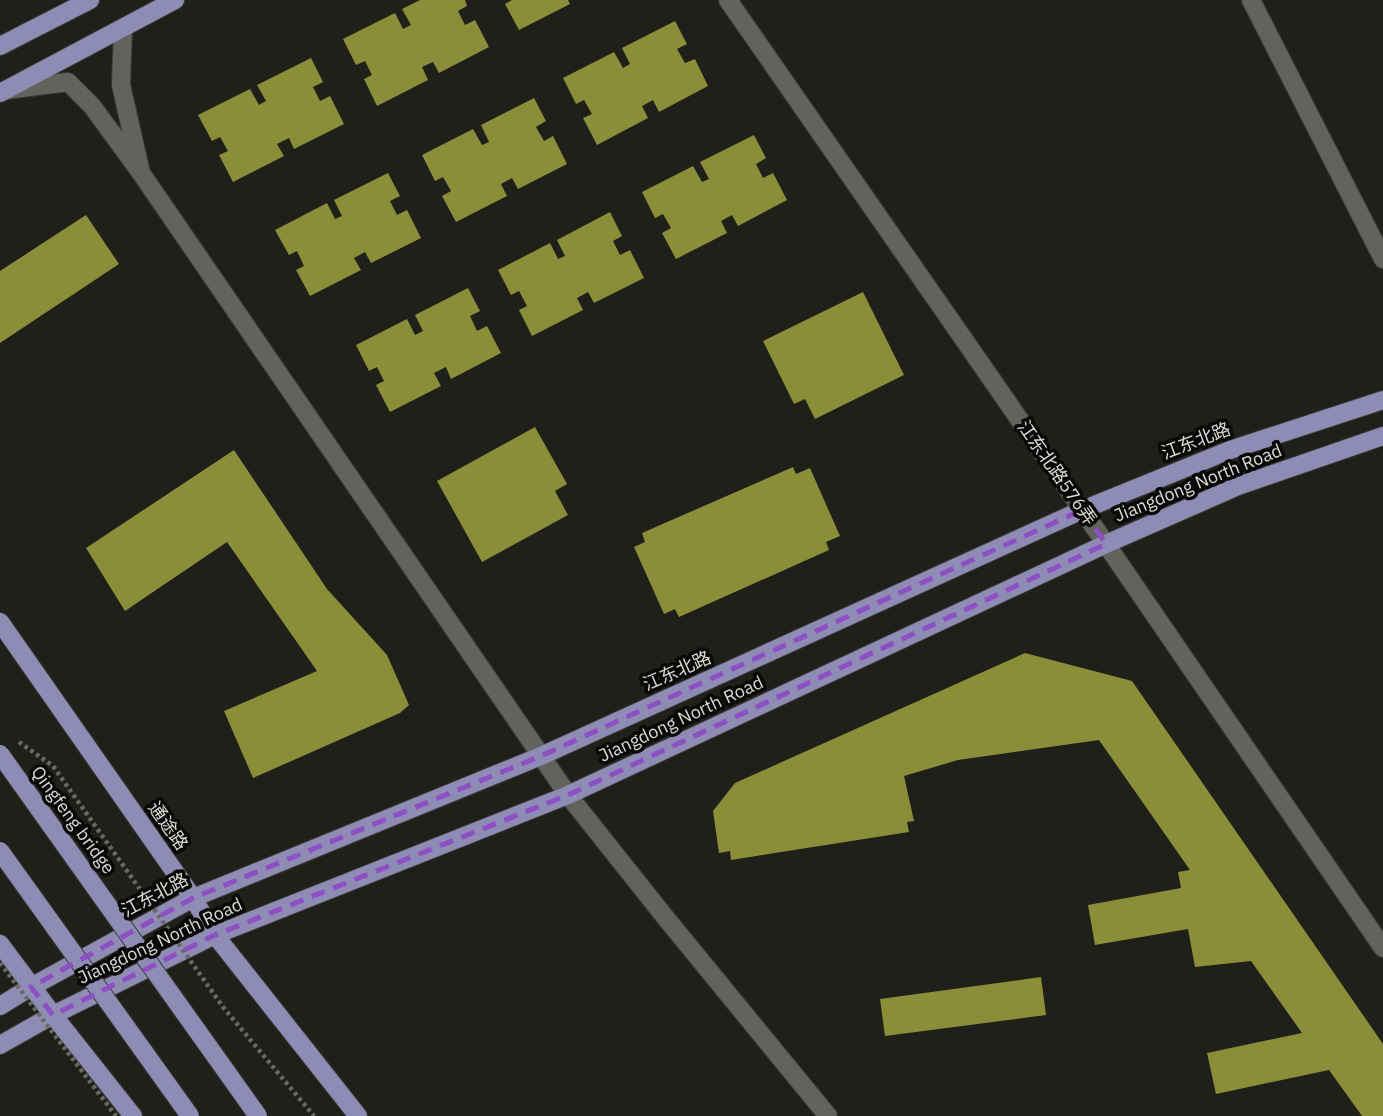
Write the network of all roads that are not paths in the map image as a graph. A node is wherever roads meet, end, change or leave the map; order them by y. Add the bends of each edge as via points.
1 (90, 0) edge
2 (175, 0) edge
3 (728, 0) edge
4 (1251, 0) edge
5 (123, 28) junction
6 (0, 46) edge
7 (3, 92) edge
8 (141, 173) junction
9 (1383, 259) edge
10 (1383, 400) edge
11 (1383, 436) edge
12 (1082, 510) junction
13 (1106, 544) junction
14 (0, 622) edge
15 (0, 754) edge
16 (541, 756) junction
17 (568, 795) junction
18 (0, 850) edge
19 (193, 898) junction
20 (215, 935) junction
21 (0, 944) edge
22 (1383, 948) edge
23 (31, 987) junction
24 (0, 1006) edge
25 (53, 1015) junction
26 (0, 1045) edge
27 (133, 1116) edge
28 (190, 1116) edge
29 (258, 1116) edge
30 (358, 1116) edge
31 (828, 1116) edge

1 - 6 main road
2 - 5 main road
3 - 12 street, 江东北路576弄
4 - 9 street
5 - 7 main road
5 - 8 street via 121,85
7 - 8 street via 68,82 93,106
8 - 16 street
10 - 12 main road, 江东北路 via 1230,450
11 - 13 main road, Jiangdong North Road via 1238,486
12 - 13 street, 江东北路576弄
12 - 16 main road, 江东北路
13 - 17 main road, Jiangdong North Road
13 - 22 street, 江东北路576弄
14 - 19 main road, 通途路
15 - 29 main road, Qingfeng bridge, bridge
16 - 17 street
16 - 19 main road, 江东北路
17 - 20 main road, Jiangdong North Road
17 - 31 street
18 - 28 main road, bridge
19 - 20 main road, 通途路
19 - 23 main road, 江东北路
20 - 25 main road, Jiangdong North Road
20 - 30 main road, 通途路
21 - 23 main road
23 - 24 main road, 江东北路
23 - 25 main road
25 - 26 main road, Jiangdong North Road
25 - 27 main road

